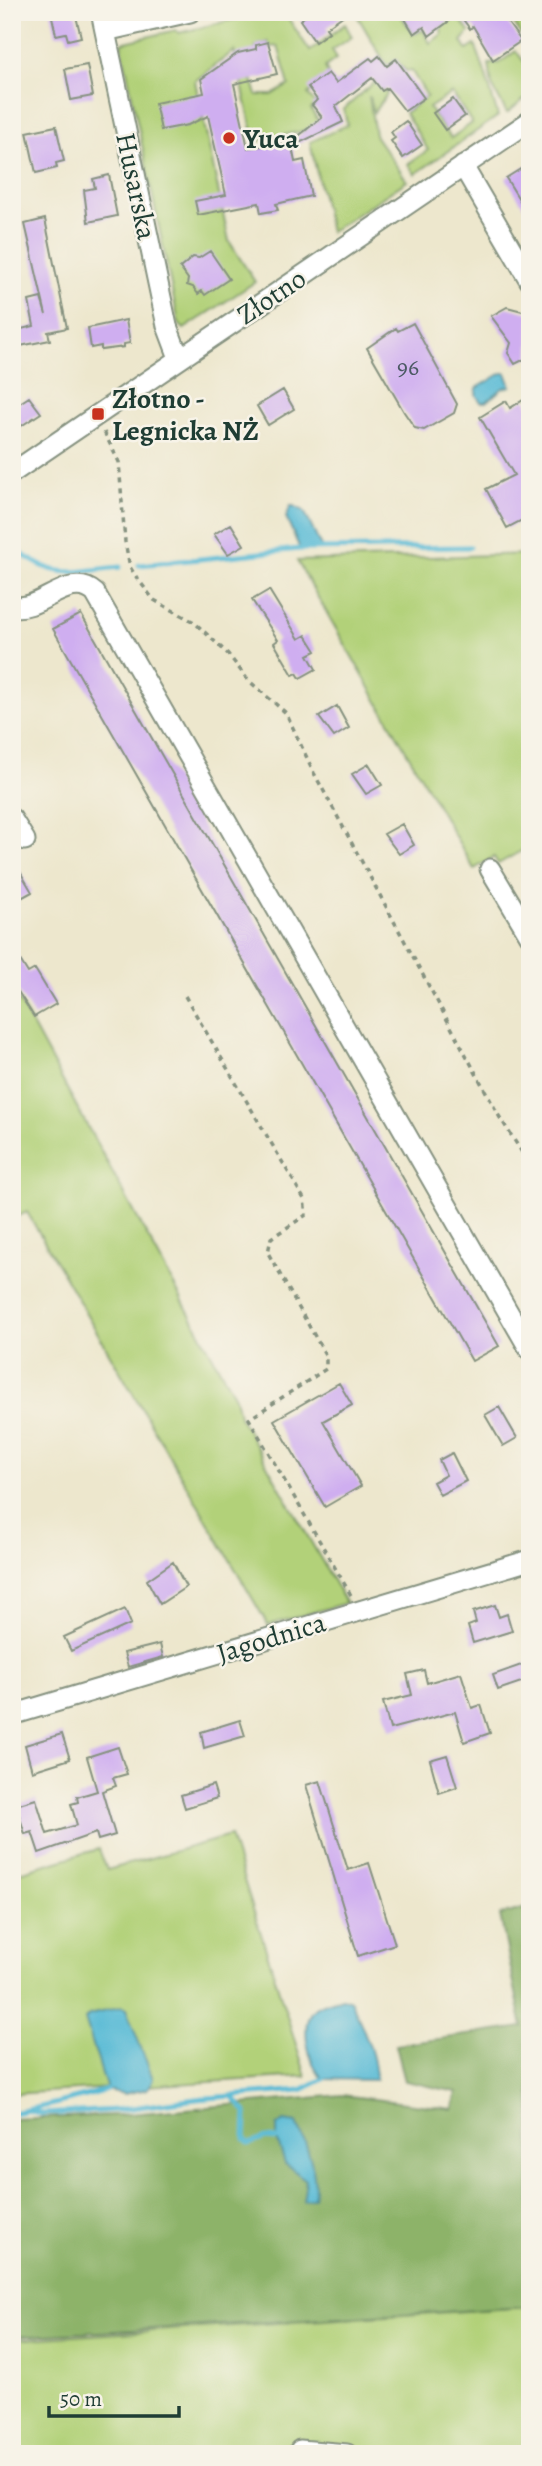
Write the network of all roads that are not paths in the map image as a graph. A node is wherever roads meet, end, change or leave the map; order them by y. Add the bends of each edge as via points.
1 (190, 12) edge
2 (103, 22) edge
3 (530, 121) edge
4 (463, 166) junction
5 (530, 281) edge
6 (180, 358) junction
7 (12, 472) edge
8 (12, 606) edge
9 (12, 819) edge
10 (25, 840) dead end
11 (490, 869) dead end
12 (530, 936) edge
13 (530, 1350) edge
14 (530, 1560) edge
15 (12, 1715) edge
16 (300, 2452) edge
17 (347, 2454) edge

1 - 2 street
2 - 6 street, Husarska via 167,326
3 - 4 street, Złotno
4 - 5 street
4 - 6 street, Złotno
6 - 7 street, Złotno
8 - 13 street via 30,607 65,587 95,593
9 - 10 street
11 - 12 street
14 - 15 street, Jagodnica
16 - 17 street

